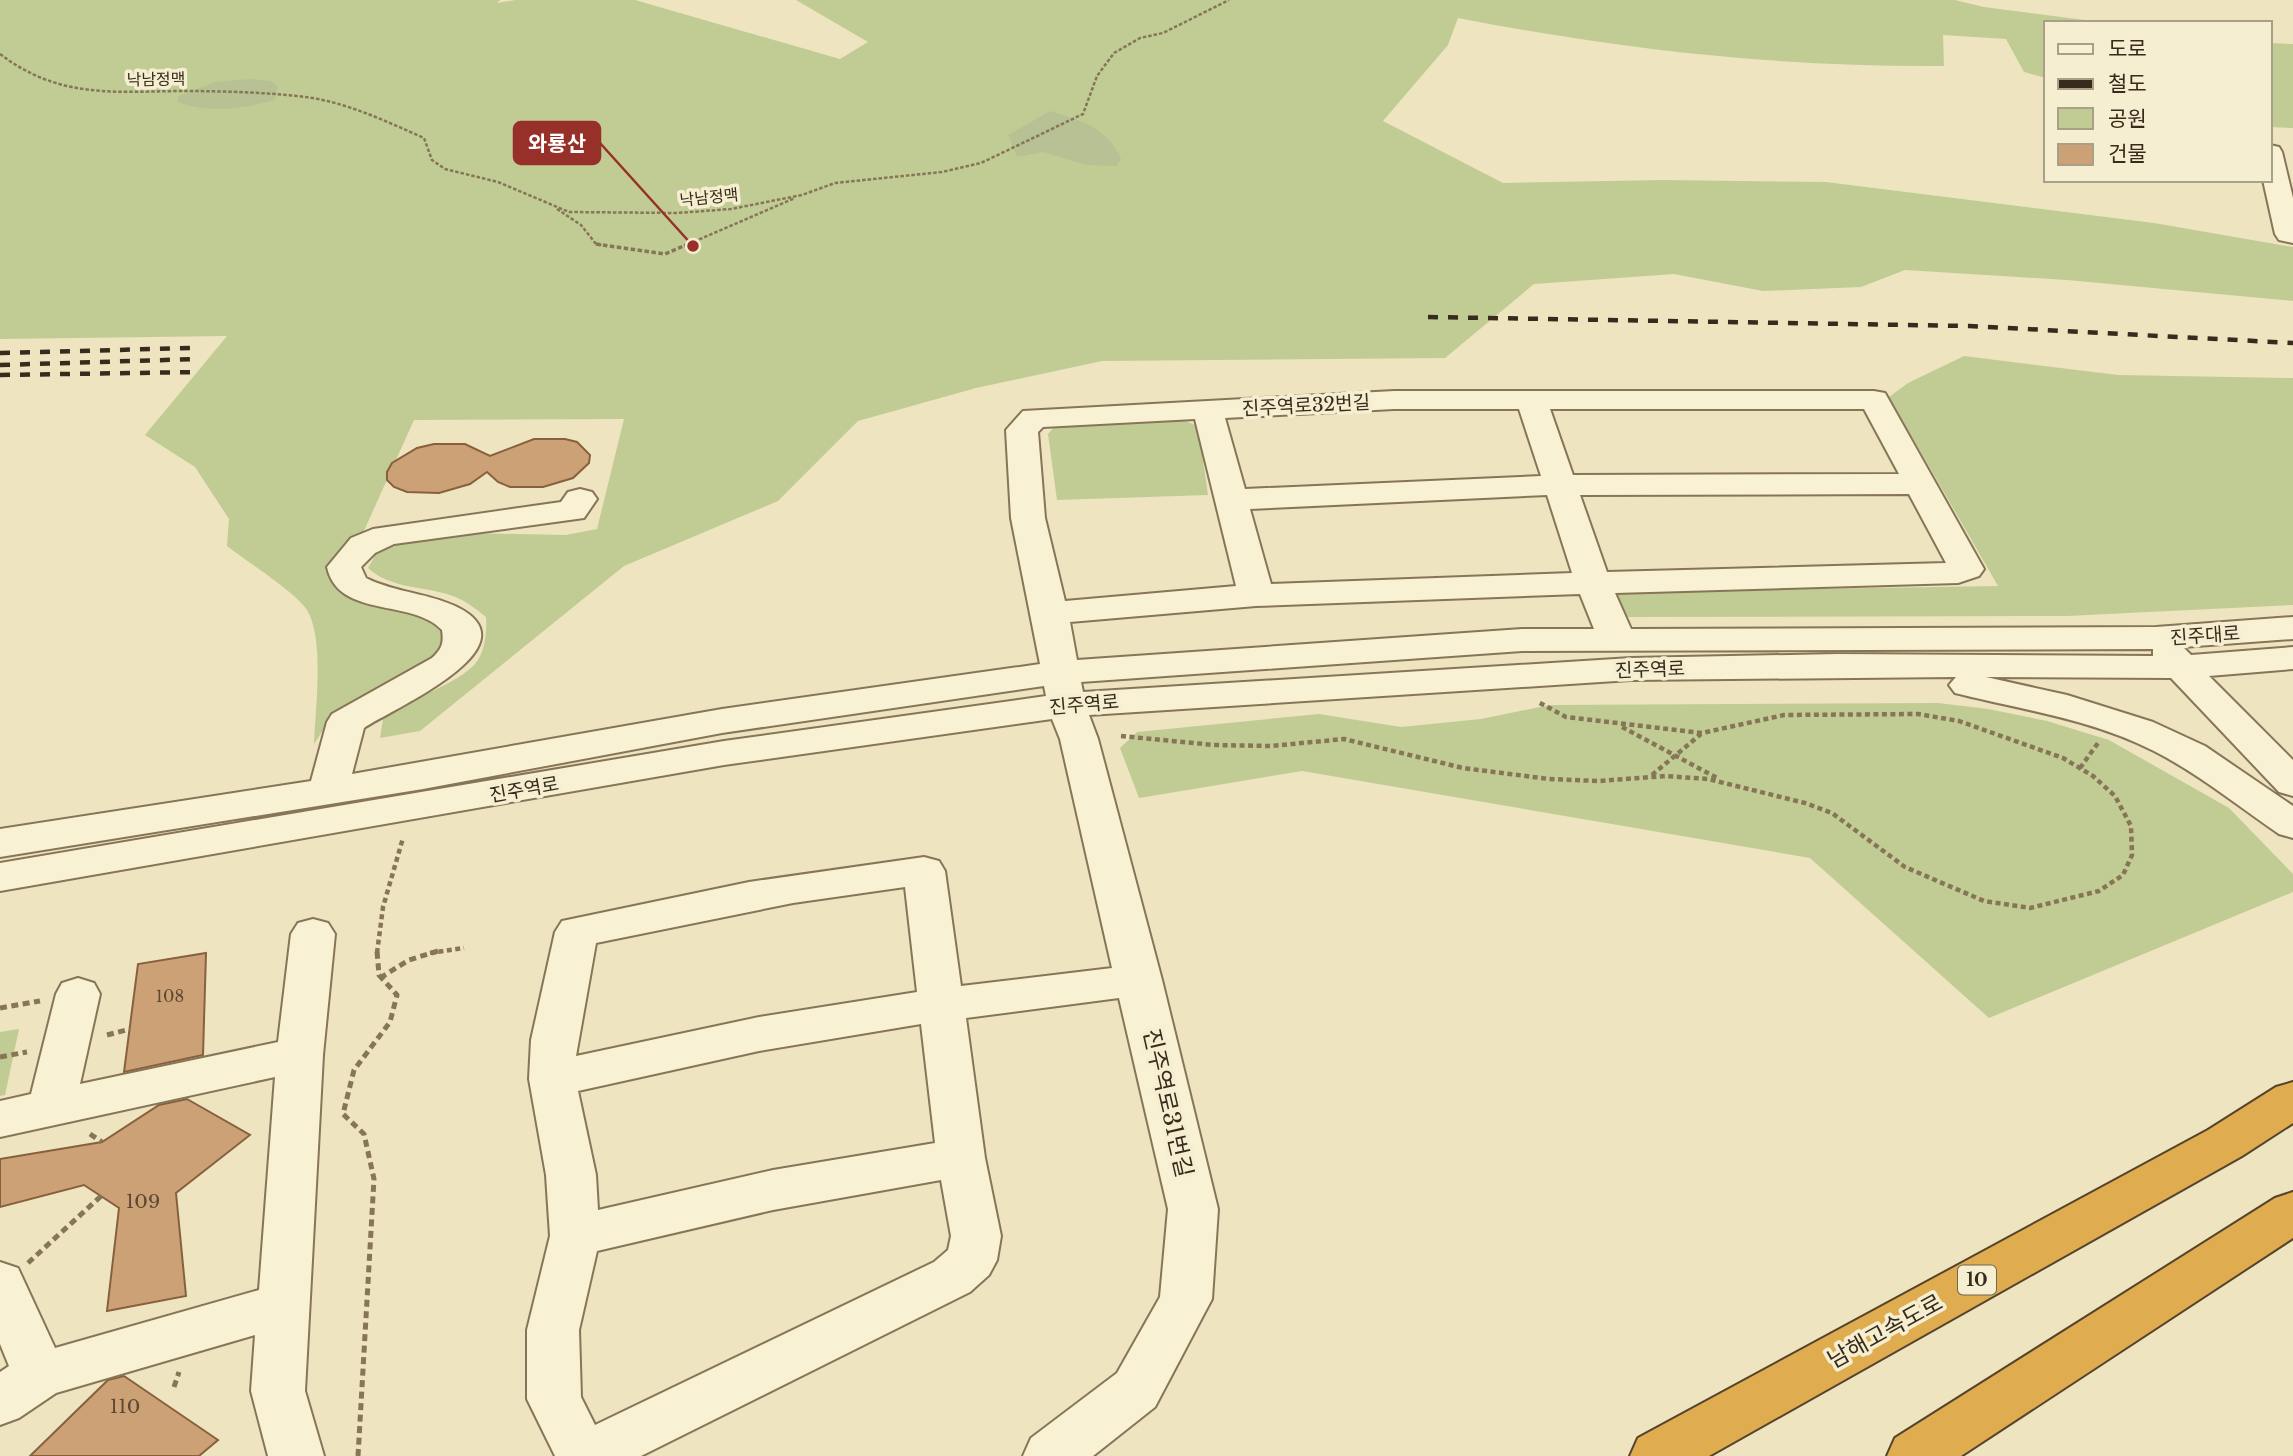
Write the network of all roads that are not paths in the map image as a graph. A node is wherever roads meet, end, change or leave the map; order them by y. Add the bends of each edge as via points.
1 (2272, 149) edge
2 (2293, 149) edge
3 (2272, 154) edge
4 (2287, 193) edge
5 (2290, 234) edge
6 (1531, 399) junction
7 (1208, 411) junction
8 (1920, 484) junction
9 (1560, 485) junction
10 (580, 499) dead end
11 (1230, 500) junction
12 (1593, 584) junction
13 (1256, 595) junction
14 (1050, 612) junction
15 (2293, 628) edge
16 (2156, 638) junction
17 (1617, 639) junction
18 (2293, 658) edge
19 (1838, 665) junction
20 (2181, 667) junction
21 (1063, 689) junction
22 (2293, 783) edge
23 (328, 791) junction
24 (2293, 825) edge
25 (0, 843) edge
26 (0, 877) edge
27 (313, 934) dead end
28 (1140, 980) junction
29 (78, 994) dead end
30 (941, 1006) junction
31 (300, 1055) junction
32 (552, 1079) junction
33 (2293, 1100) edge
34 (51, 1108) junction
35 (0, 1119) edge
36 (961, 1158) junction
37 (2293, 1212) edge
38 (575, 1236) junction
39 (1, 1285) edge
40 (283, 1305) junction
41 (20, 1388) edge
42 (296, 1456) edge
43 (584, 1456) edge
44 (1051, 1456) edge
45 (1658, 1456) edge
46 (1915, 1456) edge

1 - 2 street
3 - 4 street
4 - 5 street
6 - 7 street, 진주역로32번길 via 1394,400
6 - 8 street, 진주역로32번길 via 1874,400
6 - 9 street
7 - 11 street
7 - 14 street, 진주역로32번길 via 1034,418 1022,430 1028,518
8 - 9 street
8 - 12 street via 1967,569 1958,573
9 - 11 street
9 - 12 street
10 - 23 street via 572,511 378,536 361,544 344,567 356,587 432,608 456,621 463,635 461,650 441,669 346,722
11 - 13 street
12 - 13 street
12 - 17 street
13 - 14 street
14 - 21 street, 진주역로32번길
15 - 16 street, 진주대로
16 - 17 street, 진주역로
16 - 20 street, 진주대로
17 - 21 street, 진주역로 via 1522,640
18 - 20 street, 진주대로
19 - 20 street, 진주역로
19 - 21 street, 진주역로
19 - 24 street via 2025,694 2109,720 2190,755
20 - 22 street, 진주대로
21 - 23 street, 진주역로 via 722,721
21 - 26 street, 진주역로 via 724,753
21 - 28 street, 진주역로31번길
23 - 25 street, 진주역로
27 - 31 street
28 - 30 street
28 - 44 street, 진주역로31번길 via 1193,1209 1185,1298 1136,1390
29 - 34 street
30 - 32 street via 759,1034
30 - 32 street via 923,871 741,897 577,932 554,1040
30 - 36 street
31 - 34 street
31 - 40 street
32 - 38 street via 571,1175
33 - 45 highway, 남해고속도로 / 10 via 2225,1143
34 - 35 street
36 - 38 street via 773,1190
36 - 43 street via 976,1236 971,1260 952,1277
37 - 46 highway
38 - 43 street via 553,1330 554,1399
39 - 41 street
40 - 41 street
40 - 42 street via 278,1391

